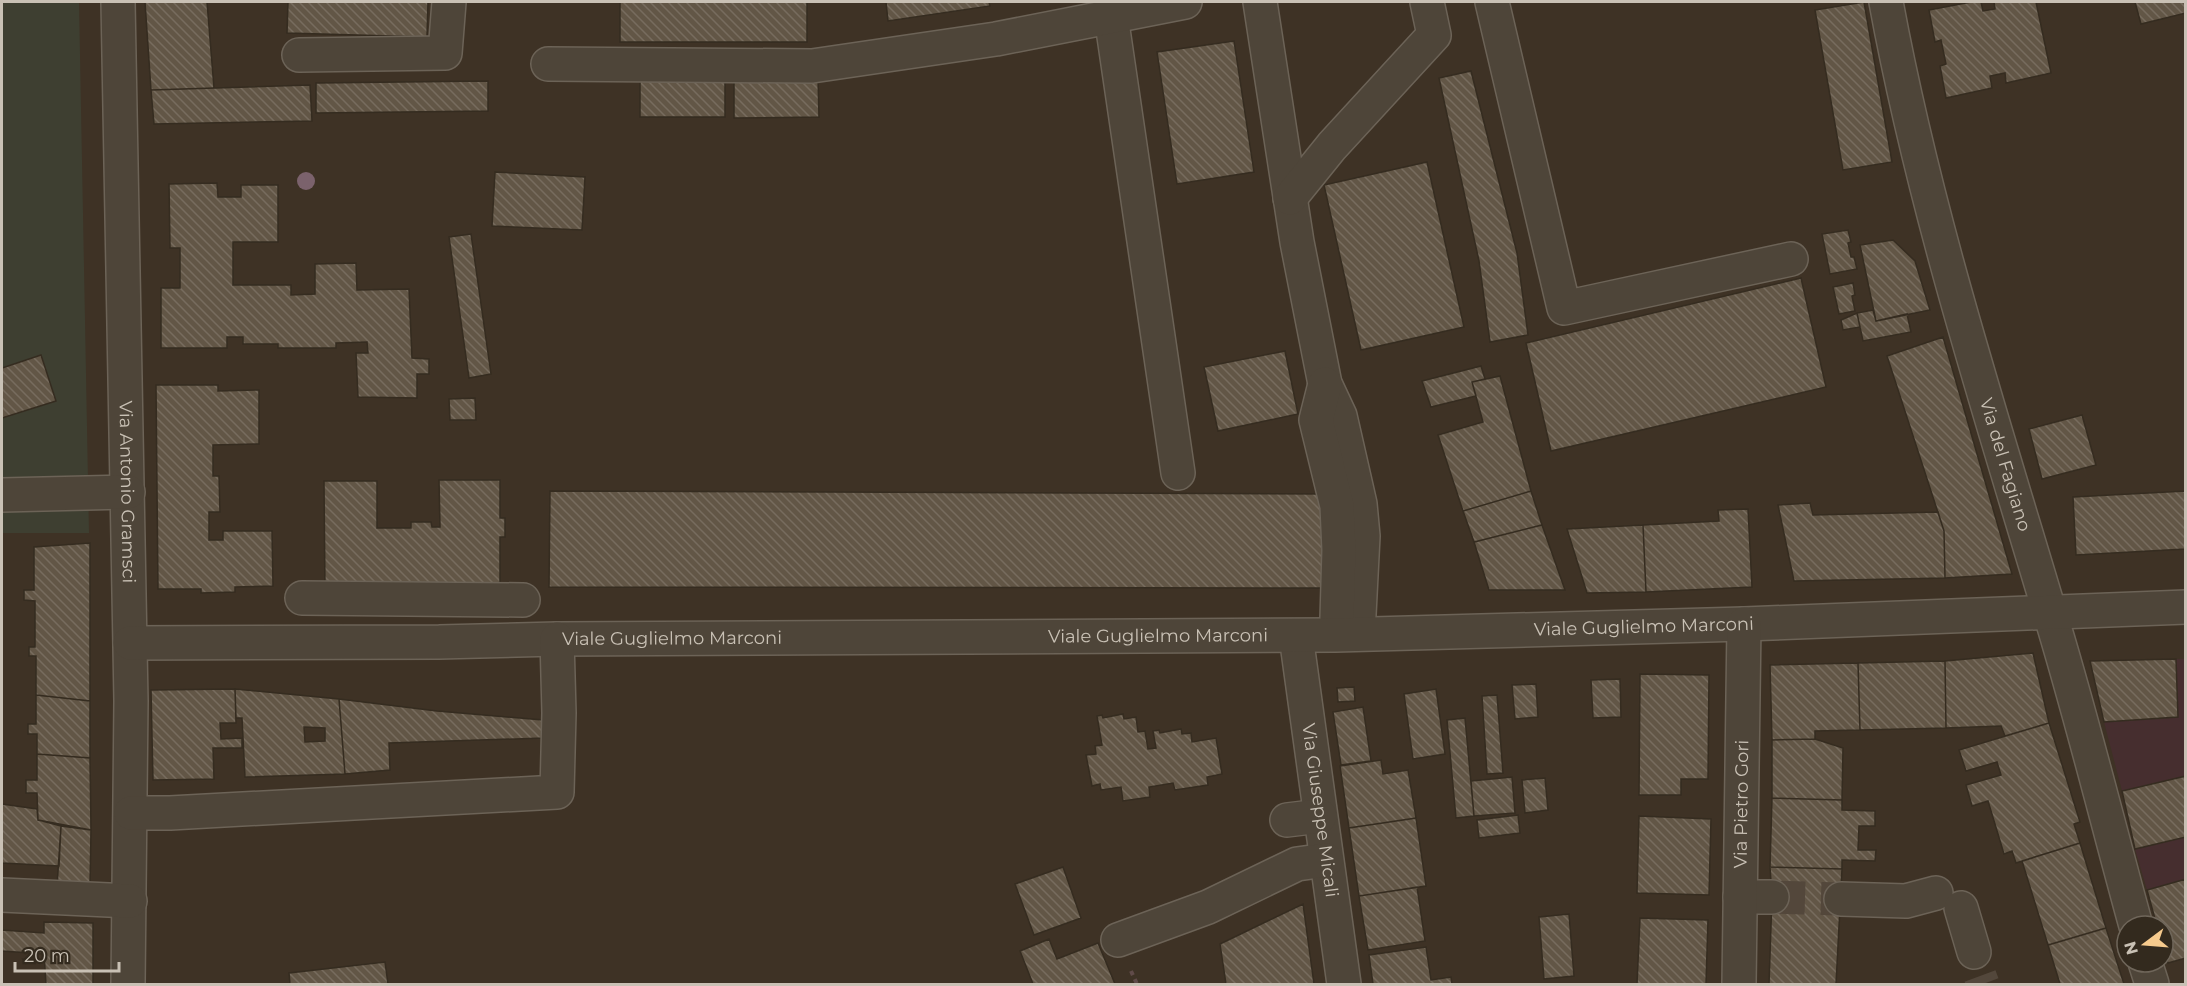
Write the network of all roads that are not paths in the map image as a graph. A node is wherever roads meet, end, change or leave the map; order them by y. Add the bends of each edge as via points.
1 (118, 2) edge
2 (449, 2) edge
3 (1185, 2) edge
4 (1260, 2) edge
5 (1427, 2) edge
6 (1492, 2) edge
7 (1886, 2) edge
8 (1111, 16) junction
9 (299, 55) dead end
10 (548, 64) dead end
11 (1290, 198) junction
12 (1791, 259) dead end
13 (1178, 473) dead end
14 (128, 492) junction
15 (2, 495) edge
16 (2186, 607) edge
17 (2050, 612) junction
18 (1744, 624) junction
19 (1347, 635) junction
20 (1296, 636) junction
21 (543, 639) junction
22 (130, 643) junction
23 (302, 643) junction
24 (131, 813) junction
25 (1320, 816) junction
26 (1287, 820) dead end
27 (1338, 877) junction
28 (2, 895) edge
29 (1740, 897) junction
30 (1772, 897) tunnel mouth
31 (1841, 899) tunnel mouth
32 (130, 901) junction
33 (2133, 914) edge
34 (1118, 940) dead end
35 (1976, 962) tunnel mouth
36 (129, 984) edge
37 (1344, 984) edge
38 (1739, 984) edge

1 - 14 street, Via Antonio Gramsci
2 - 9 street via 445,53
3 - 8 street
4 - 11 street
5 - 11 street via 1434,35
6 - 12 street via 1564,308
7 - 17 street, Via del Fagiano via 1899,76 1942,246
8 - 10 street via 996,39 812,66
8 - 13 street
11 - 19 street via 1325,384 1316,420 1337,506
14 - 15 street
14 - 22 street, Via Antonio Gramsci
16 - 17 street, Viale Guglielmo Marconi
17 - 18 street, Viale Guglielmo Marconi
17 - 33 street, Via del Fagiano
18 - 19 street, Viale Guglielmo Marconi
18 - 29 street, Via Pietro Gori
19 - 20 street, Viale Guglielmo Marconi
20 - 21 street, Viale Guglielmo Marconi
20 - 25 street, Via Giuseppe Micali
21 - 23 street, Viale Guglielmo Marconi
21 - 23 street via 522,593 302,593
21 - 24 street via 559,713 557,792
22 - 23 street, Viale Guglielmo Marconi
22 - 24 street, Via Antonio Gramsci
24 - 32 street, Via Antonio Gramsci
25 - 26 street
25 - 27 street, Via Giuseppe Micali
27 - 34 street via 1297,864 1208,907
27 - 37 street, Via Giuseppe Micali
28 - 32 street
29 - 30 street
29 - 38 street, Via Pietro Gori
31 - 35 street via 1951,898
32 - 36 street, Via Antonio Gramsci

